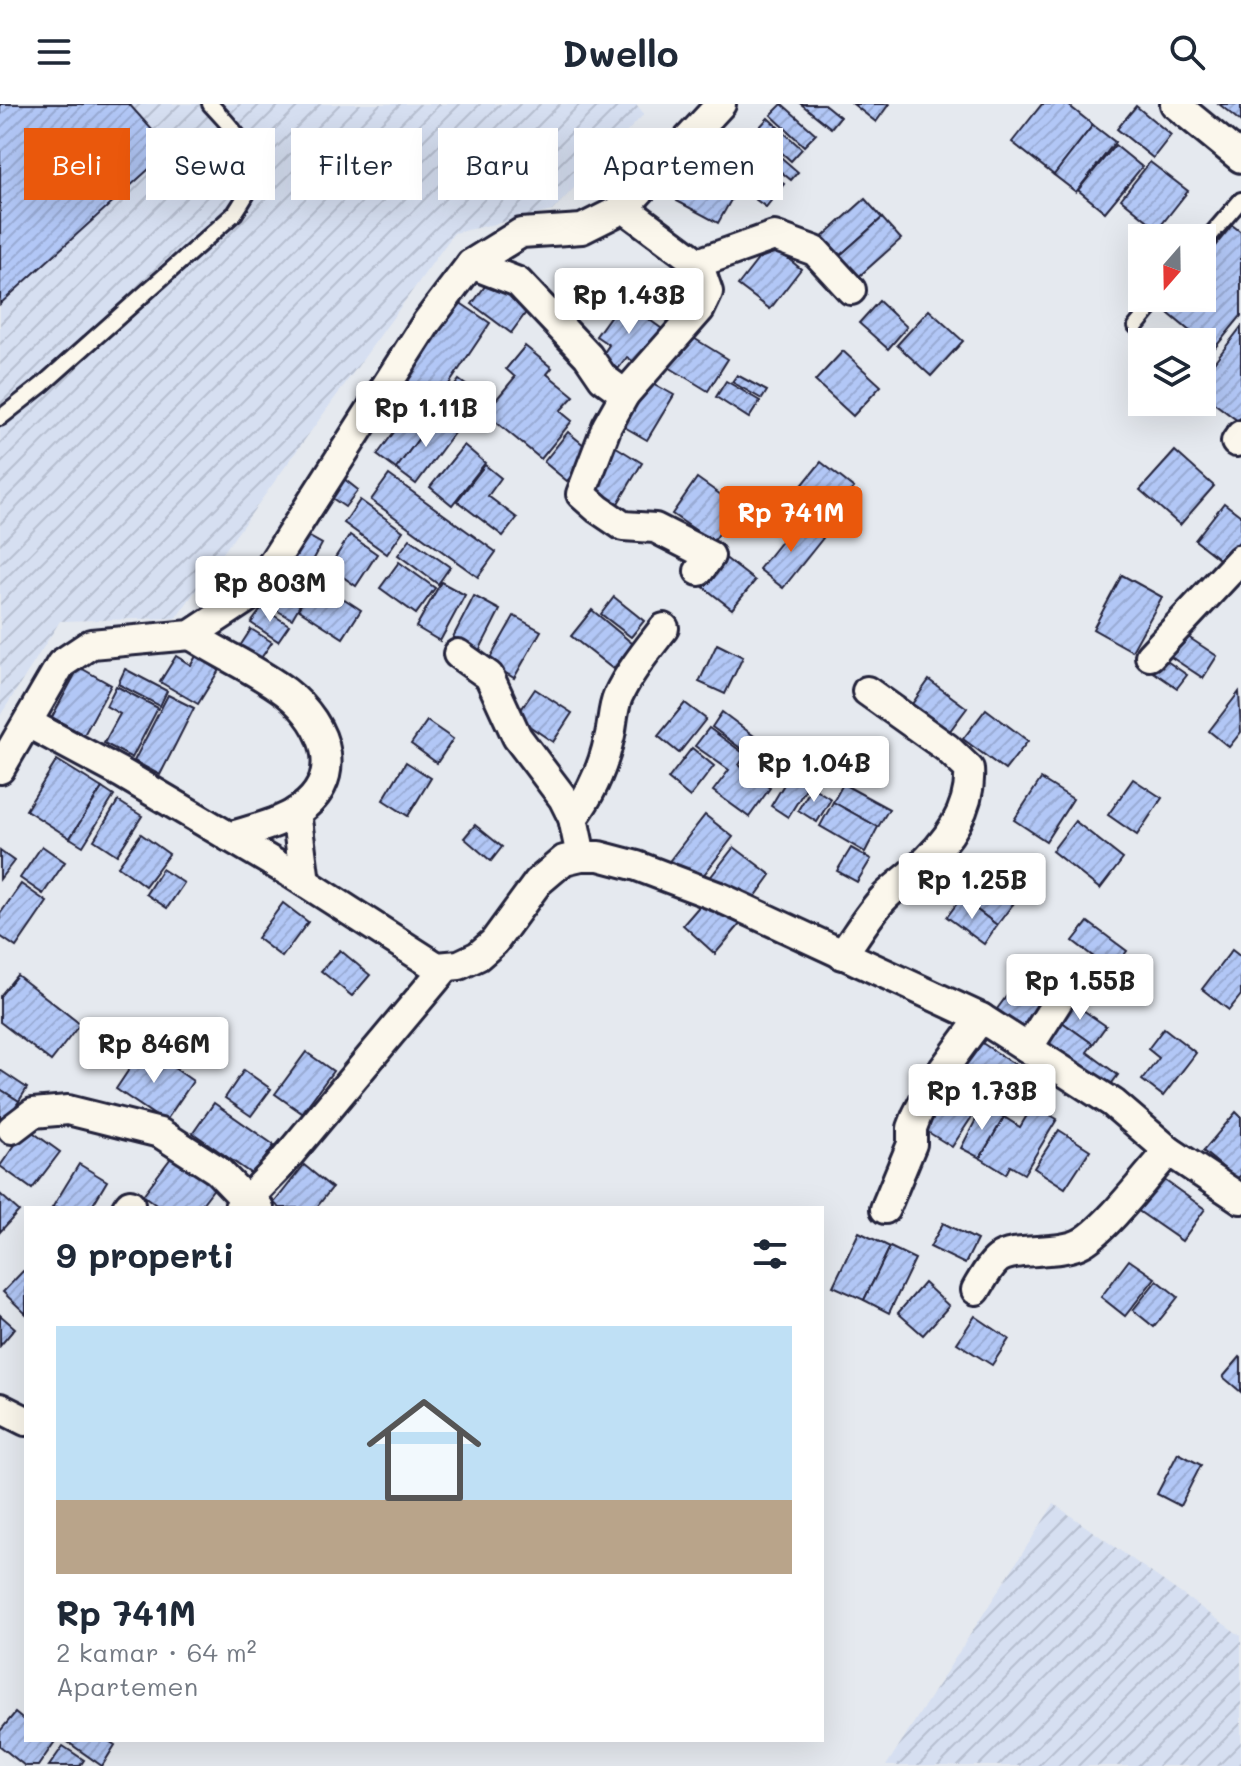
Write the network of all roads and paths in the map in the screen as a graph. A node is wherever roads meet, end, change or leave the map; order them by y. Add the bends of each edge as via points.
1 (210, 104) edge
2 (721, 104) edge
3 (1175, 104) edge
4 (1241, 158) edge
5 (1241, 200) edge
6 (624, 208) junction
7 (1216, 229) edge
8 (698, 263) junction
9 (471, 264) junction
10 (851, 290) dead end
11 (1148, 312) edge
12 (1136, 326) dead end
13 (625, 394) junction
14 (0, 418) edge
15 (699, 571) dead end
16 (1237, 571) edge
17 (664, 628) dead end
18 (191, 635) junction
19 (458, 654) dead end
20 (1150, 656) dead end
21 (867, 691) dead end
22 (28, 723) junction
23 (0, 769) edge
24 (296, 812) junction
25 (573, 818) junction
26 (229, 837) junction
27 (581, 856) junction
28 (305, 882) junction
29 (842, 955) junction
30 (445, 968) junction
31 (1070, 982) dead end
32 (981, 1018) junction
33 (1028, 1048) junction
34 (12, 1129) dead end
35 (1169, 1151) junction
36 (1241, 1199) edge
37 (247, 1205) edge
38 (885, 1209) dead end
39 (976, 1290) dead end
40 (0, 1408) edge
41 (24, 1420) edge

1 - 14 lane via 235,131 250,160 252,178 235,213
2 - 6 street
3 - 4 street
5 - 7 lane
6 - 8 street
6 - 9 street via 582,229 521,233
8 - 10 street via 774,236 815,251
8 - 13 street via 708,292 700,309
9 - 13 street via 518,282 603,378
9 - 18 street via 427,322 253,594
11 - 12 lane
13 - 15 street via 581,494 623,526 655,528 710,556
16 - 20 street
17 - 25 street via 618,696 590,796
18 - 22 street via 91,644 61,664
18 - 24 street via 287,693 315,719 326,750 326,776 314,797
19 - 25 street via 489,676 517,737
21 - 29 street via 947,748 969,769 970,781 954,832 883,899
22 - 23 street
22 - 26 street
24 - 26 street
24 - 28 street
25 - 27 street
26 - 28 street
27 - 29 street via 637,866 719,897
27 - 30 street via 564,860 544,875 478,956
28 - 30 street
29 - 32 street
30 - 37 street
31 - 33 street
32 - 33 street
32 - 38 street via 917,1115 912,1144
33 - 35 street via 1113,1103
34 - 37 street via 33,1113 68,1110 160,1133 217,1170
35 - 36 street
35 - 39 street via 1084,1241 1062,1251 999,1258
40 - 41 street

